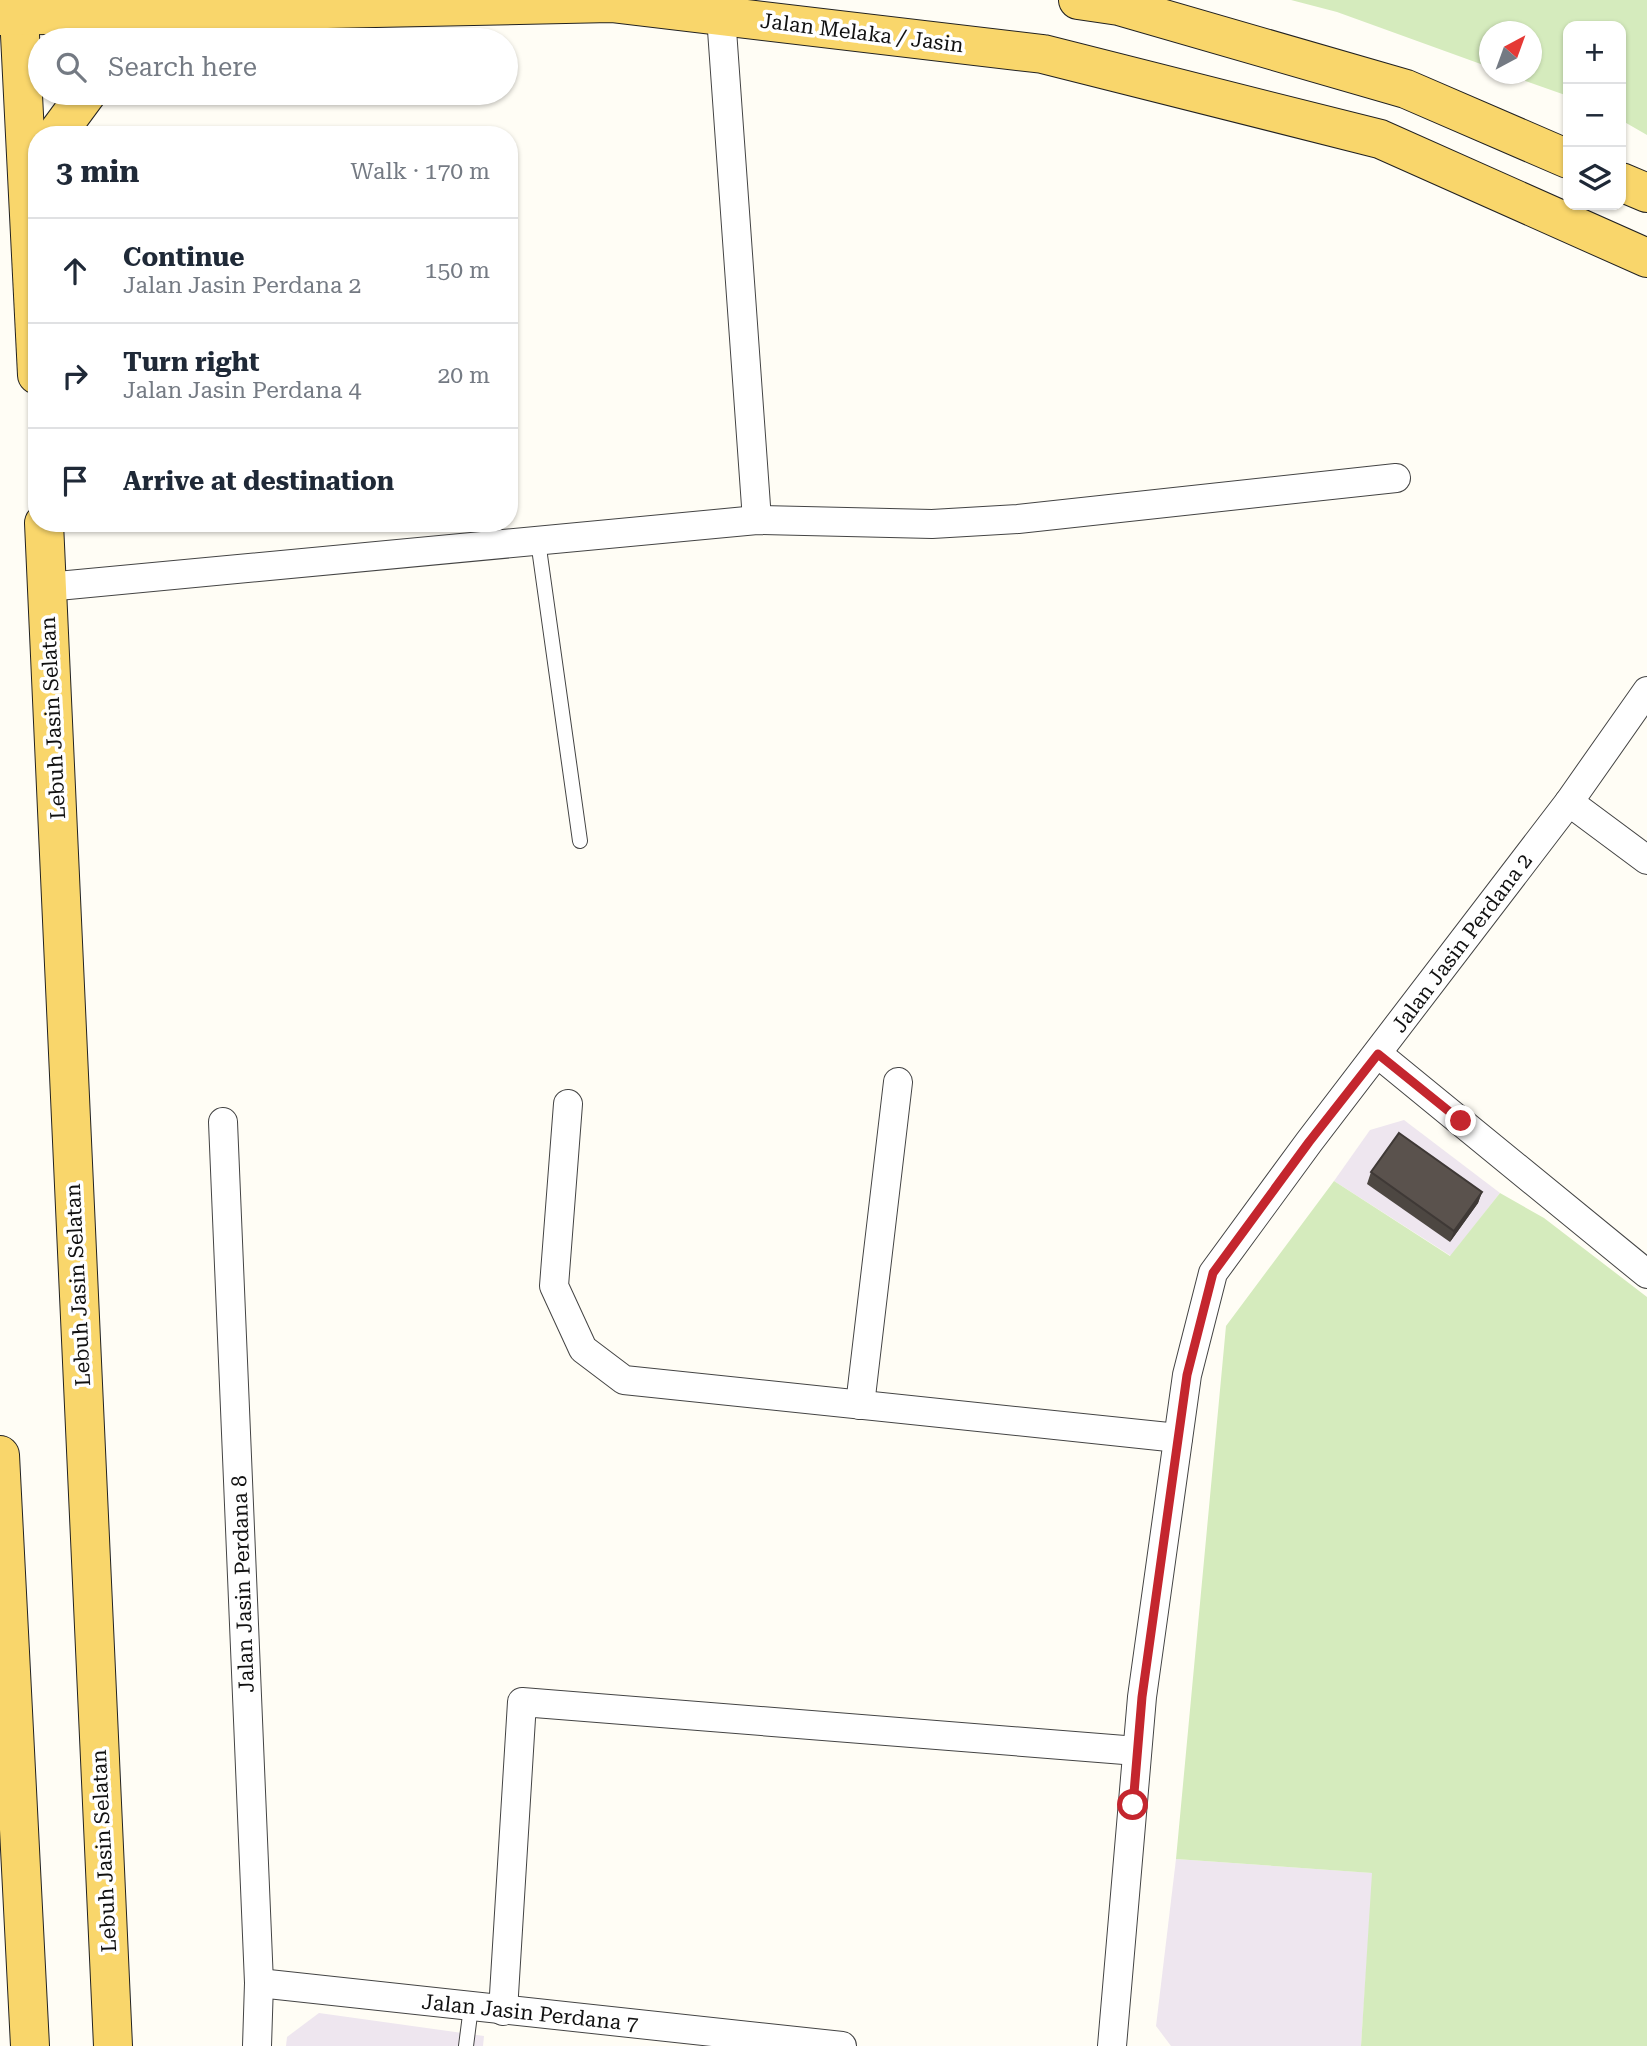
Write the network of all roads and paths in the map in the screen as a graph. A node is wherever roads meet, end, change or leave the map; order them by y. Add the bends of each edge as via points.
1 (1077, 0) edge
2 (158, 12) junction
3 (10, 15) edge
4 (721, 16) junction
5 (143, 28) edge
6 (78, 105) edge
7 (63, 126) edge
8 (28, 138) edge
9 (1563, 157) edge
10 (1626, 184) edge
11 (1647, 193) edge
12 (1647, 258) edge
13 (1396, 478) dead end
14 (757, 520) junction
15 (44, 532) edge
16 (538, 541) junction
17 (47, 587) junction
18 (1647, 691) edge
19 (1569, 802) junction
20 (580, 841) dead end
21 (1647, 860) edge
22 (1378, 1054) junction
23 (898, 1082) dead end
24 (568, 1104) dead end
25 (223, 1122) dead end
26 (1647, 1274) edge
27 (860, 1405) junction
28 (1178, 1438) junction
29 (0, 1455) edge
30 (1137, 1751) junction
31 (260, 1983) junction
32 (471, 2007) junction
33 (503, 2011) junction
34 (30, 2046) edge
35 (113, 2046) edge
36 (257, 2046) edge
37 (466, 2046) edge
38 (842, 2046) edge
39 (1112, 2046) edge

1 - 9 main road via 1119,6 1406,89
2 - 3 main road, Jalan Melaka / Jasin
2 - 4 main road, Jalan Melaka / Jasin via 611,3
2 - 5 main road
3 - 8 main road
4 - 12 main road, Jalan Melaka / Jasin via 1043,54 1380,139
4 - 14 street
6 - 7 main road
10 - 11 main road
13 - 14 street via 1018,519 932,524
14 - 16 street
15 - 17 main road, Lebuh Jasin Selatan
16 - 17 street
16 - 20 lane
17 - 35 main road, Lebuh Jasin Selatan
18 - 19 street, Jalan Jasin Perdana 2
19 - 21 street
19 - 22 street, Jalan Jasin Perdana 2
22 - 26 street
22 - 28 street, Jalan Jasin Perdana 2 via 1213,1273 1187,1375
23 - 27 street
24 - 27 street via 554,1286 583,1349 624,1380
25 - 31 street, Jalan Jasin Perdana 8
27 - 28 street
28 - 30 street, Jalan Jasin Perdana 2
29 - 34 main road
30 - 33 street via 522,1702
30 - 39 street, Jalan Jasin Perdana 2
31 - 32 street, Jalan Jasin Perdana 7
31 - 36 street, Jalan Jasin Perdana 8
32 - 33 street, Jalan Jasin Perdana 7
32 - 37 lane
33 - 38 street, Jalan Jasin Perdana 7

